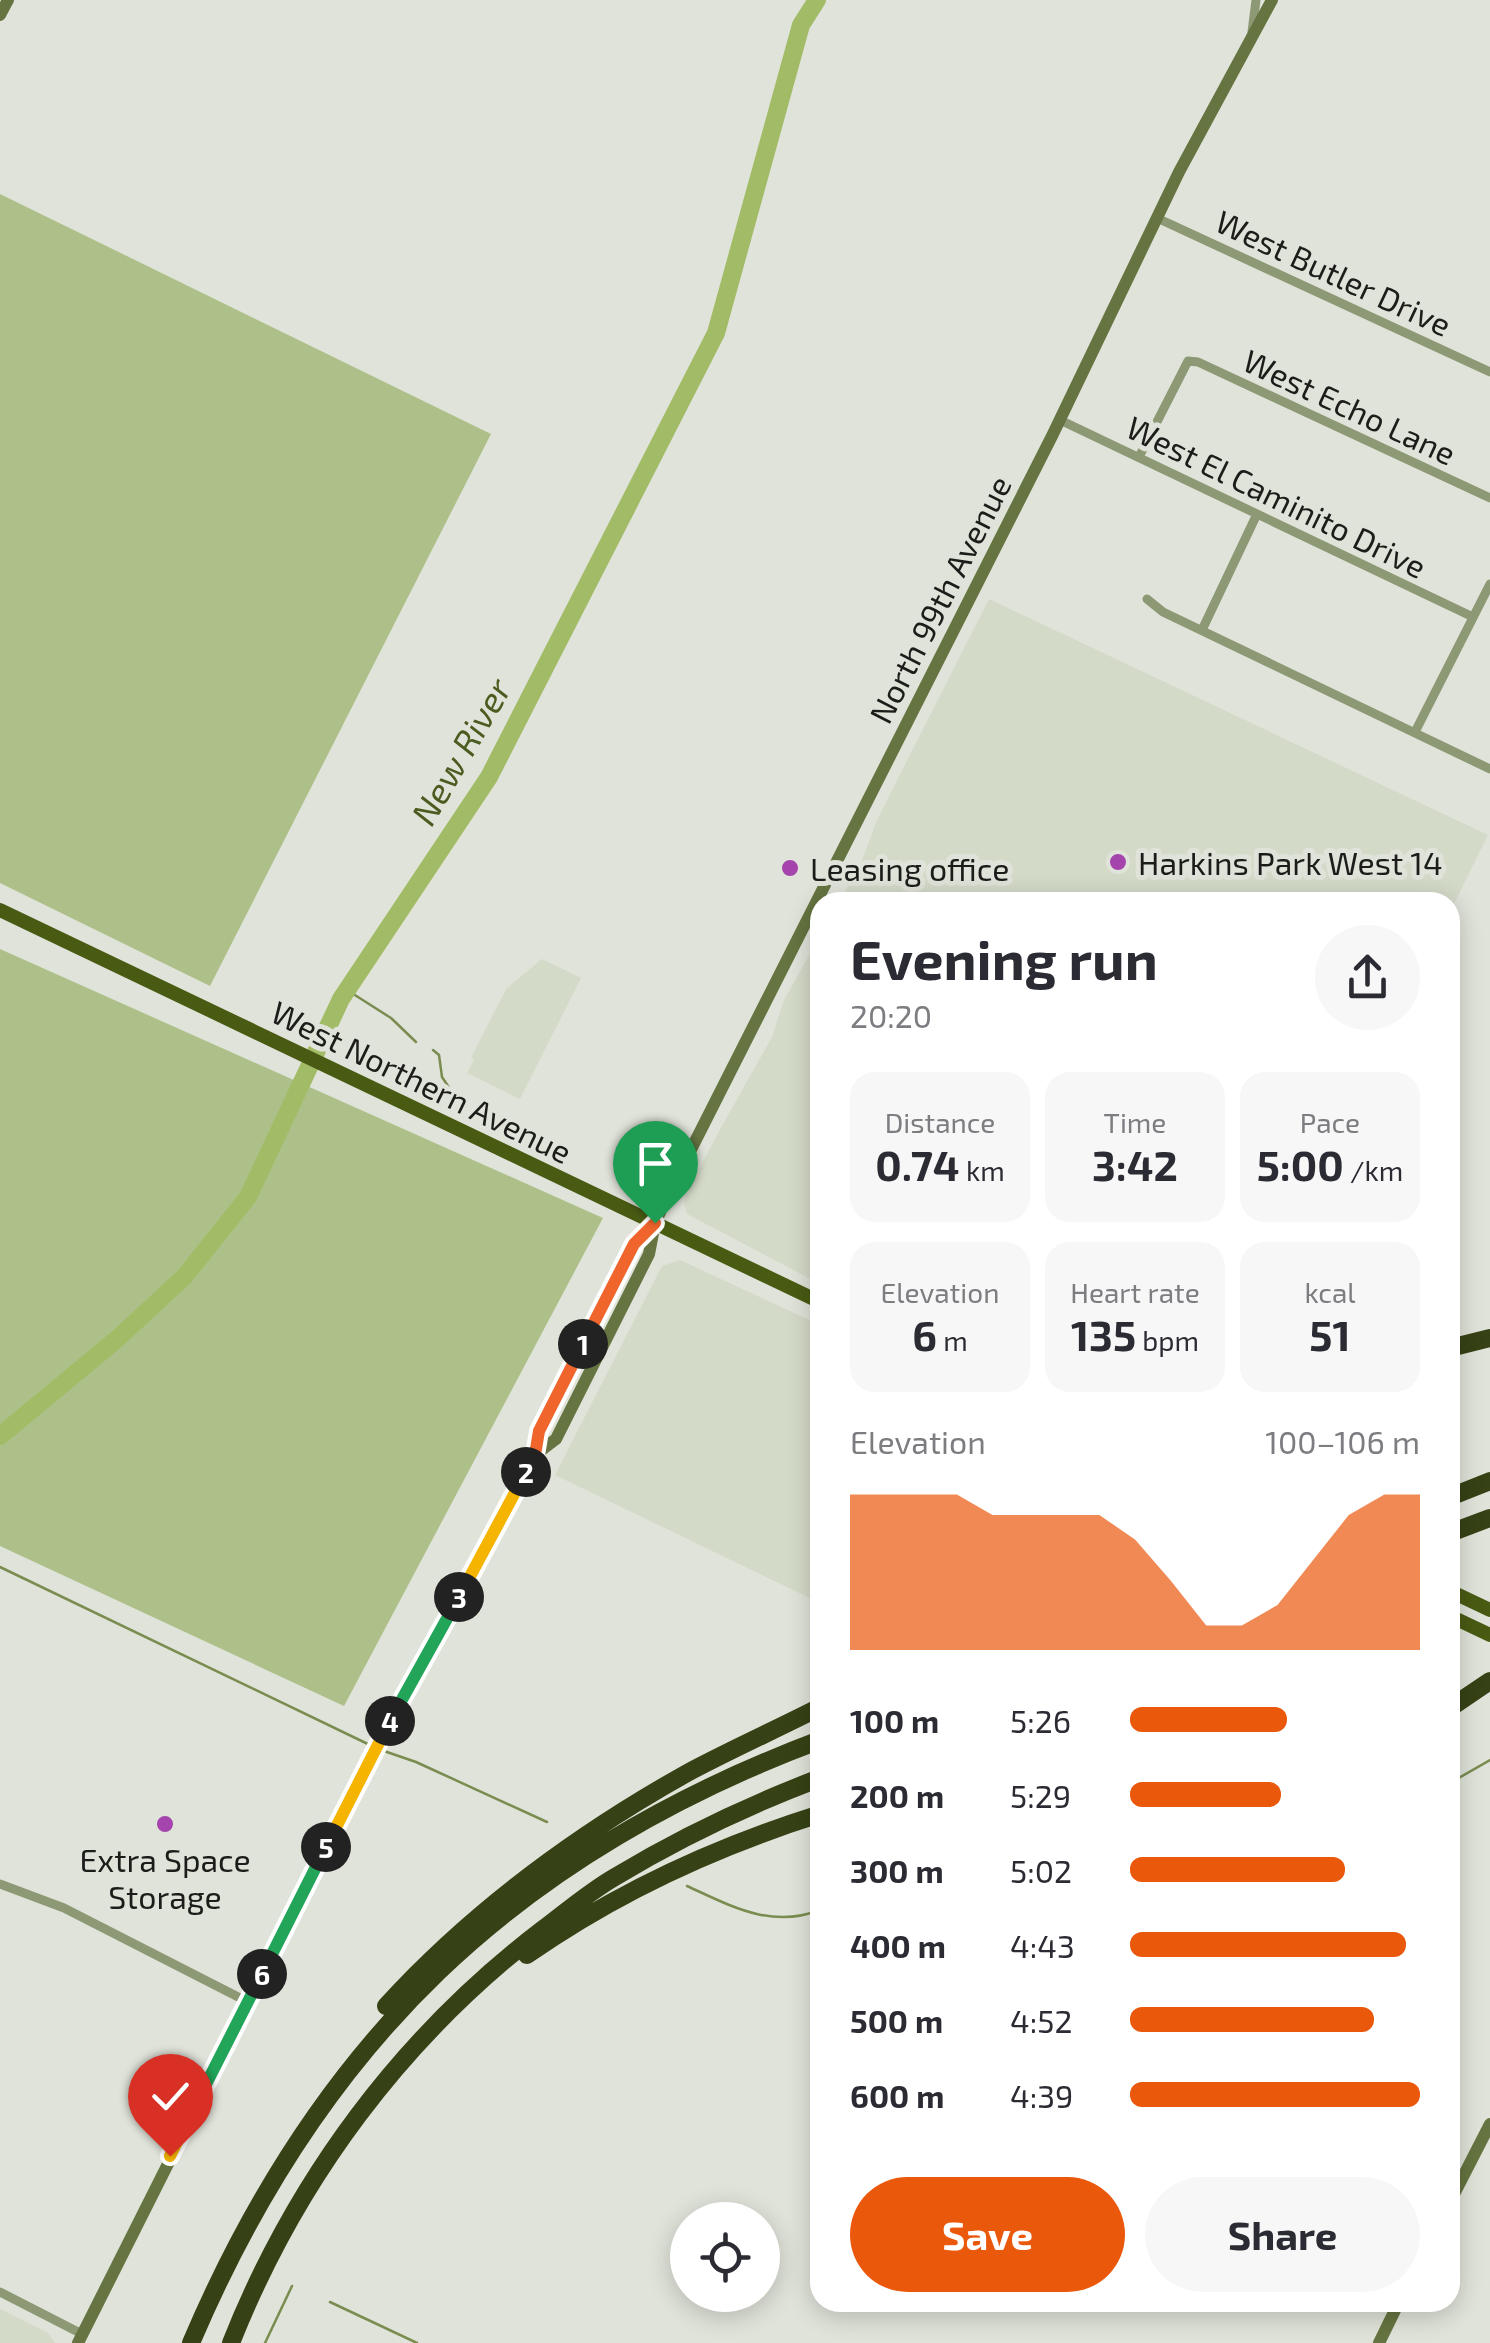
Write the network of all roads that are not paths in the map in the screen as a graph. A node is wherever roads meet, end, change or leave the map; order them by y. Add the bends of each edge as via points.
1 (8, 0) edge
2 (1256, 0) edge
3 (1272, 0) edge
4 (0, 15) edge
5 (1251, 37) junction
6 (1158, 218) junction
7 (1490, 372) edge
8 (1060, 420) junction
9 (1139, 457) junction
10 (1490, 498) edge
11 (1257, 514) junction
12 (1490, 584) edge
13 (1147, 599) dead end
14 (1473, 618) junction
15 (1202, 630) junction
16 (1415, 732) junction
17 (1490, 770) edge
18 (822, 892) edge
19 (0, 910) edge
20 (810, 916) edge
21 (655, 1223) junction
22 (810, 1297) edge
23 (1490, 1338) edge
24 (1460, 1346) edge
25 (1490, 1481) edge
26 (1460, 1493) edge
27 (1490, 1518) edge
28 (1460, 1529) edge
29 (1460, 1596) edge
30 (1490, 1610) edge
31 (1460, 1621) edge
32 (1490, 1636) edge
33 (1490, 1681) edge
34 (1460, 1701) edge
35 (810, 1712) edge
36 (810, 1744) edge
37 (810, 1782) edge
38 (810, 1818) edge
39 (0, 1884) edge
40 (248, 2002) junction
41 (446, 2013) junction
42 (1490, 2124) edge
43 (292, 2147) junction
44 (1460, 2182) edge
45 (0, 2292) edge
46 (1394, 2312) edge
47 (80, 2338) edge
48 (191, 2343) edge
49 (231, 2343) edge
50 (1378, 2343) edge

1 - 4 main road
2 - 5 street
3 - 5 main road, North 99th Avenue
5 - 6 main road, North 99th Avenue
6 - 7 street, West Butler Drive
6 - 8 main road, North 99th Avenue
8 - 9 street, West El Caminito Drive
8 - 18 main road, North 99th Avenue
9 - 10 street, West Echo Lane via 1188,361 1198,362
9 - 11 street, West El Caminito Drive
11 - 14 street, West El Caminito Drive
11 - 15 street
12 - 14 street
13 - 15 street
14 - 16 street
15 - 16 street
16 - 17 street
19 - 21 main road, West Northern Avenue
20 - 21 main road, North 99th Avenue
21 - 22 main road, West Northern Avenue
21 - 40 main road, North 99th Avenue via 634,1244 604,1300 539,1431 535,1455
23 - 24 highway
25 - 26 highway
27 - 28 highway
29 - 30 main road
31 - 32 main road
33 - 34 highway
35 - 43 highway via 626,1809 465,1929 345,2055 313,2100
36 - 43 highway via 663,1810 514,1905 398,2010
37 - 41 highway via 756,1802 612,1878 508,1956
38 - 41 highway via 706,1854 618,1896
39 - 40 street via 64,1908
40 - 47 main road, North 99th Avenue
41 - 49 highway via 328,2156 261,2270
42 - 44 main road
43 - 48 highway via 233,2250
45 - 47 street
46 - 50 main road

